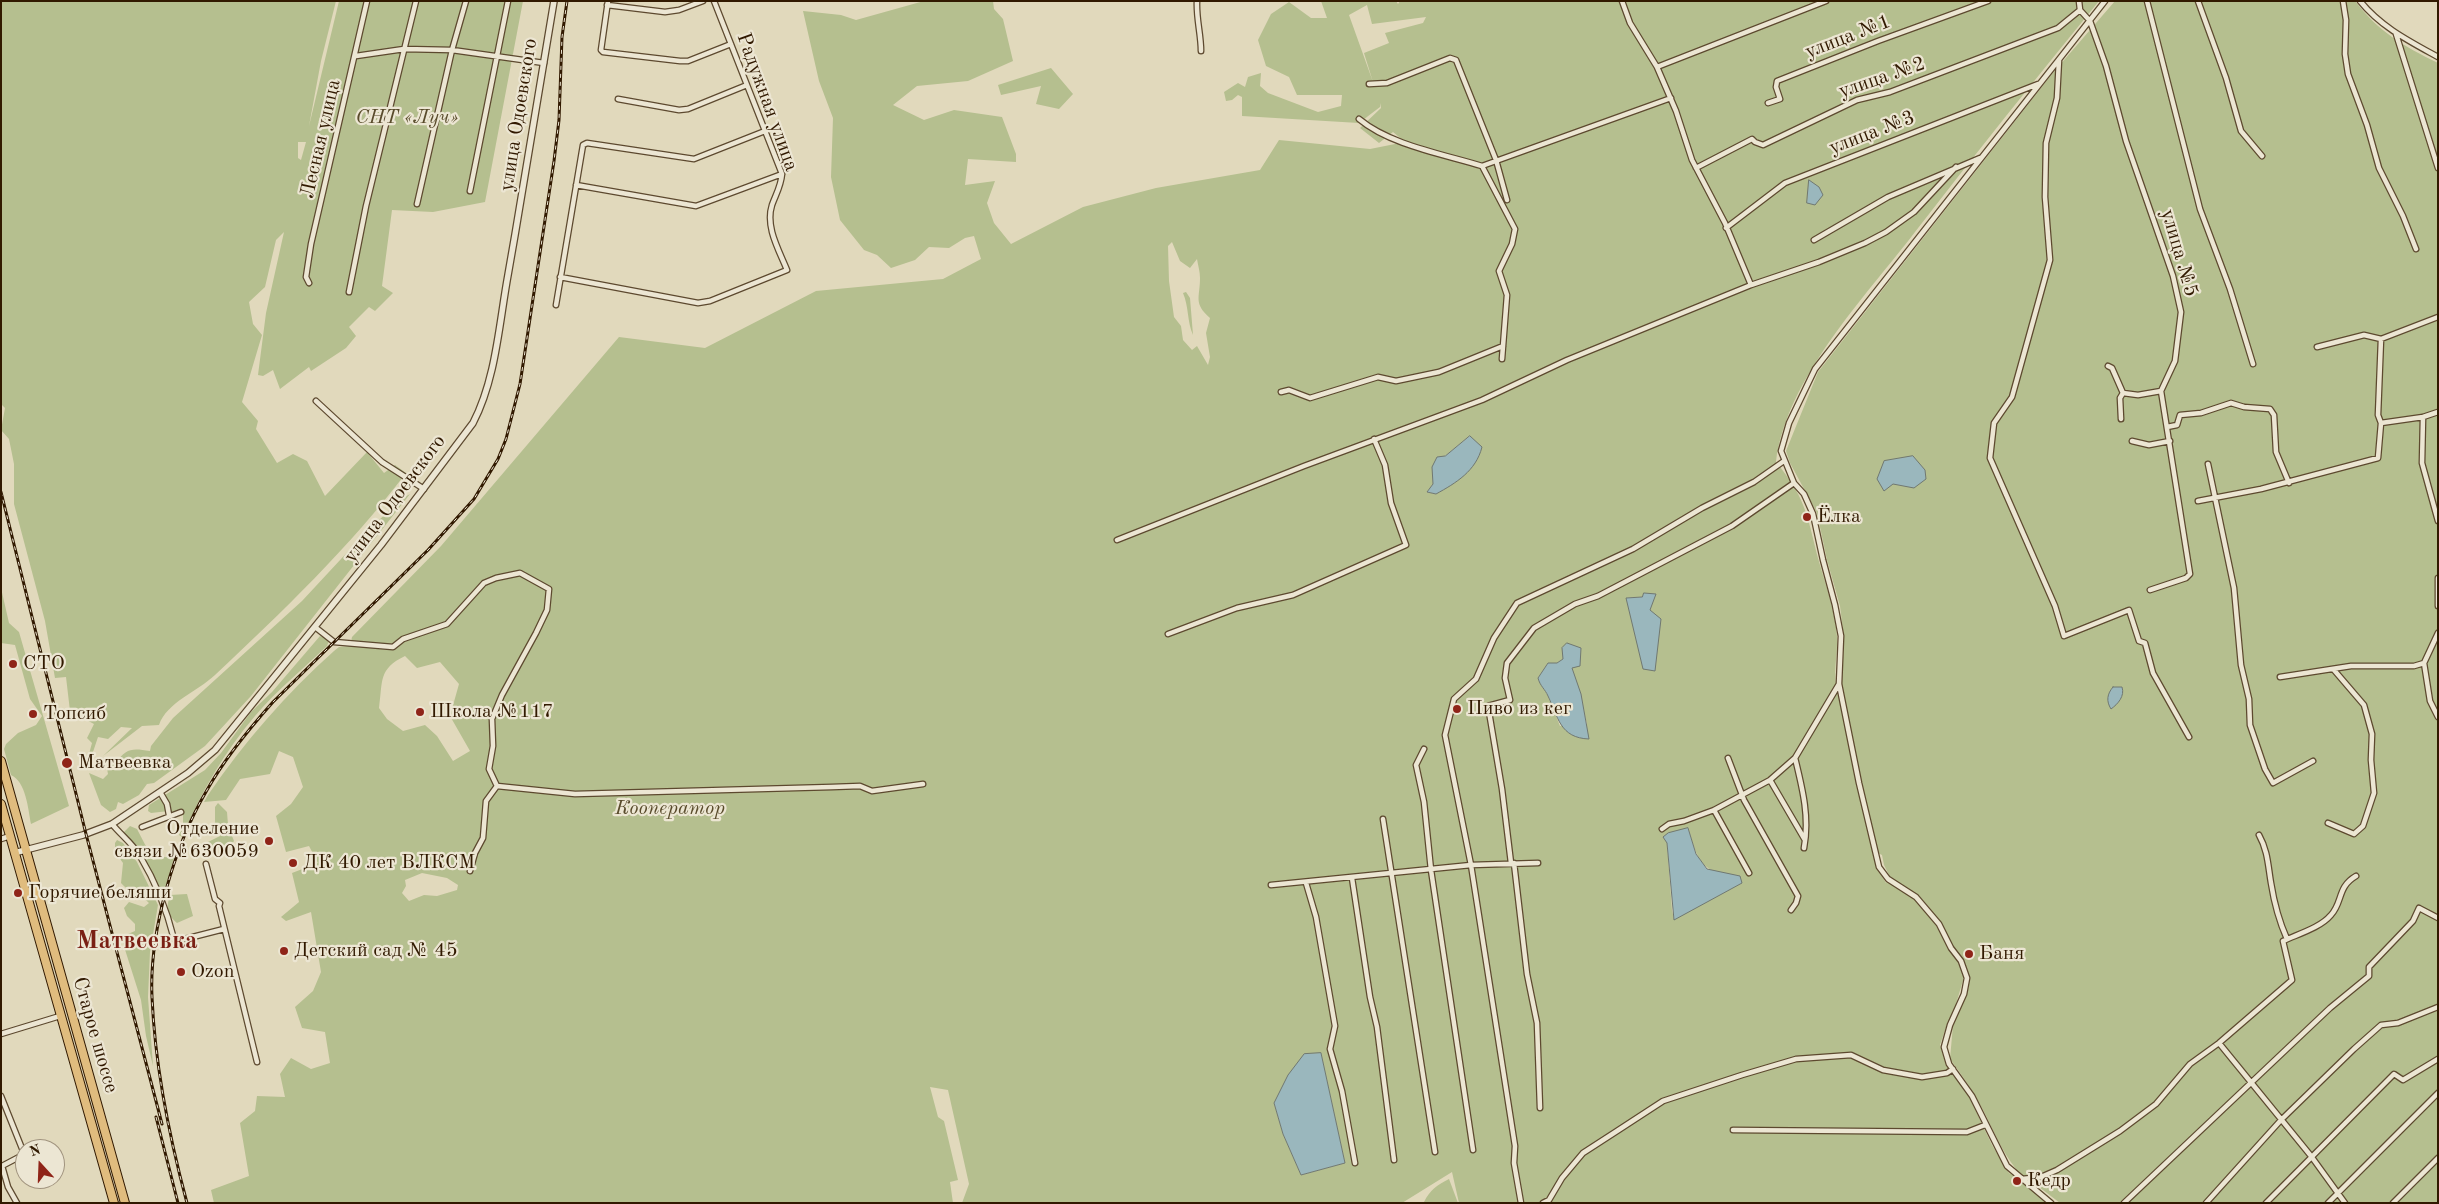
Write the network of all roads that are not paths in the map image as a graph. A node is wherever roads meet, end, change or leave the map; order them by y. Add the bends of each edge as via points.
1 (367, 1) edge
2 (416, 1) edge
3 (466, 1) edge
4 (508, 1) edge
5 (554, 1) edge
6 (703, 1) edge
7 (714, 1) edge
8 (1197, 1) edge
9 (1622, 1) edge
10 (1802, 1) edge
11 (1826, 1) edge
12 (1988, 1) edge
13 (2079, 1) edge
14 (2105, 1) edge
15 (2147, 1) edge
16 (2198, 1) edge
17 (2344, 1) edge
18 (2360, 1) edge
19 (607, 3) edge
20 (1803, 9) junction
21 (2080, 10) junction
22 (2090, 21) junction
23 (2396, 34) junction
24 (731, 44) junction
25 (404, 49) junction
26 (452, 50) junction
27 (1201, 51) dead end
28 (356, 56) junction
29 (497, 57) junction
30 (2438, 57) edge
31 (2059, 59) junction
32 (544, 63) junction
33 (1657, 67) junction
34 (2040, 83) junction
35 (1369, 84) dead end
36 (747, 85) junction
37 (618, 98) dead end
38 (1671, 98) junction
39 (1768, 103) dead end
40 (1359, 119) dead end
41 (765, 131) junction
42 (2262, 156) dead end
43 (1981, 158) junction
44 (1496, 160) junction
45 (1482, 166) junction
46 (1956, 167) junction
47 (1696, 168) junction
48 (2438, 168) edge
49 (782, 174) junction
50 (576, 185) junction
51 (470, 191) dead end
52 (1507, 200) dead end
53 (417, 204) dead end
54 (1726, 228) junction
55 (1814, 240) dead end
56 (2416, 248) dead end
57 (560, 277) junction
58 (309, 283) dead end
59 (1752, 285) junction
60 (349, 292) dead end
61 (556, 305) dead end
62 (2438, 317) edge
63 (2381, 339) junction
64 (1503, 346) junction
65 (2317, 347) dead end
66 (1502, 359) dead end
67 (2253, 364) dead end
68 (2108, 366) dead end
69 (2161, 391) junction
70 (1281, 392) dead end
71 (2123, 393) junction
72 (316, 401) dead end
73 (2438, 412) edge
74 (2423, 417) junction
75 (2121, 418) dead end
76 (2381, 423) junction
77 (2167, 427) junction
78 (1374, 439) junction
79 (2170, 440) junction
80 (2132, 441) dead end
81 (1784, 461) junction
82 (2208, 464) dead end
83 (1794, 483) junction
84 (2289, 483) junction
85 (424, 489) junction
86 (2216, 499) junction
87 (2198, 501) dead end
88 (2438, 521) edge
89 (1117, 540) dead end
90 (2438, 578) edge
91 (2150, 590) dead end
92 (2438, 606) edge
93 (315, 627) junction
94 (2438, 633) edge
95 (1168, 634) dead end
96 (2424, 663) junction
97 (2334, 670) junction
98 (2280, 677) dead end
99 (1839, 684) junction
100 (2438, 717) edge
101 (2189, 737) dead end
102 (1424, 749) dead end
103 (1728, 758) dead end
104 (1795, 758) junction
105 (1, 761) edge
106 (2313, 761) dead end
107 (1770, 780) junction
108 (923, 784) dead end
109 (497, 786) junction
110 (160, 792) junction
111 (1742, 794) junction
112 (1, 804) edge
113 (1714, 810) junction
114 (181, 812) dead end
115 (169, 815) junction
116 (1383, 820) dead end
117 (2328, 823) dead end
118 (112, 824) junction
119 (142, 827) dead end
120 (1662, 829) dead end
121 (2259, 835) dead end
122 (10, 836) junction
123 (1, 839) edge
124 (1806, 840) junction
125 (1804, 848) dead end
126 (26, 850) junction
127 (14, 853) junction
128 (1512, 863) junction
129 (1538, 863) dead end
130 (206, 864) dead end
131 (1471, 865) junction
132 (1431, 870) junction
133 (470, 871) dead end
134 (1748, 873) dead end
135 (1391, 874) junction
136 (2356, 876) dead end
137 (1352, 878) junction
138 (1306, 883) junction
139 (1271, 885) dead end
140 (1791, 910) dead end
141 (2438, 918) edge
142 (224, 930) junction
143 (2287, 939) junction
144 (2438, 1007) edge
145 (72, 1012) junction
146 (60, 1016) junction
147 (1, 1034) edge
148 (2218, 1043) junction
149 (2438, 1059) edge
150 (257, 1062) dead end
151 (1952, 1069) junction
152 (2251, 1083) junction
153 (2438, 1093) edge
154 (1, 1096) edge
155 (1540, 1108) dead end
156 (2281, 1120) junction
157 (1985, 1125) junction
158 (1733, 1130) dead end
159 (1473, 1150) dead end
160 (1435, 1152) dead end
161 (2310, 1156) junction
162 (2438, 1158) edge
163 (1394, 1160) dead end
164 (1356, 1163) dead end
165 (2021, 1179) junction
166 (2338, 1194) junction
167 (17, 1203) edge
168 (114, 1203) edge
169 (125, 1203) edge
170 (1521, 1203) edge
171 (1542, 1203) edge
172 (2051, 1203) edge
173 (2124, 1203) edge
174 (2206, 1203) edge
175 (2266, 1203) edge
176 (2328, 1203) edge
177 (2345, 1203) edge
178 (2393, 1203) edge

1 - 28 street, Лесная улица
2 - 25 street
3 - 26 street
4 - 29 street
5 - 32 street, улица Одоевского
6 - 19 street via 665,12
7 - 24 street, Радужная улица
8 - 27 street
9 - 33 street via 1630,23
10 - 20 street
11 - 20 street
12 - 39 street, улица №1 via 1777,81 1780,99
13 - 21 street
14 - 22 street
15 - 67 street via 2200,208 2230,288
16 - 42 street via 2241,131
17 - 56 street via 2344,54 2348,74 2380,168
18 - 23 street via 2371,15
19 - 24 street via 603,52 688,61
20 - 33 street via 1762,28
21 - 22 street
21 - 47 street, улица №2 via 2058,28 1890,92 1857,100 1763,145 1752,139
22 - 31 street
22 - 69 street, улица №5 via 2126,141 2173,276 2181,312 2175,361
23 - 30 street
23 - 48 street
24 - 36 street, Радужная улица
25 - 26 street
25 - 28 street
25 - 60 street
26 - 29 street
26 - 53 street
28 - 58 street, Лесная улица via 311,244 306,277
29 - 32 street
29 - 51 street
31 - 34 street
31 - 101 street via 2057,98 2046,143 2050,260 2012,397 1994,423 1990,458 2064,636 2129,610 2140,641 2145,643 2153,673
32 - 85 street, улица Одоевского via 485,392 473,423
33 - 38 street
34 - 43 street
34 - 54 street, улица №3 via 1785,183
35 - 44 street via 1388,83 1450,58 1456,60
36 - 37 street via 679,110
36 - 41 street, Радужная улица
38 - 44 street
38 - 47 street
40 - 45 street via 1373,131 1390,138
41 - 49 street, Радужная улица
41 - 50 street via 694,159 588,143 583,145
43 - 46 street
43 - 81 street via 1815,369 1788,423 1781,452
44 - 45 street
44 - 52 street
45 - 64 street via 1514,229 1512,244 1499,271 1507,295
46 - 55 street via 1888,197
46 - 59 street via 1914,212 1886,232 1819,262
47 - 54 street
49 - 50 street via 696,206
49 - 57 street, Радужная улица via 770,222 788,270 710,301 698,302
50 - 57 street
54 - 59 street
57 - 61 street
59 - 78 street via 1567,360 1482,400
62 - 63 street
63 - 65 street via 2364,335
63 - 76 street via 2378,415
64 - 66 street
64 - 70 street via 1439,372 1396,380 1378,377 1310,398 1289,390
68 - 71 street via 2112,368
69 - 71 street via 2138,396
69 - 77 street
71 - 75 street via 2120,398
72 - 85 street via 382,462
73 - 74 street
74 - 76 street
74 - 88 street via 2422,463
76 - 84 street via 2378,458
77 - 79 street
77 - 84 street via 2178,425 2180,415 2201,413 2231,403 2244,408 2270,409 2274,415 2276,452
78 - 89 street
78 - 95 street via 1385,465 1392,503 1406,545 1293,595 1237,608
79 - 80 street via 2149,445
79 - 91 street via 2190,574
81 - 83 street
81 - 131 street via 1754,482 1633,549 1517,603 1494,638 1476,680 1454,699 1445,734
82 - 86 street
83 - 99 street via 1804,494 1813,514 1835,605 1841,636
83 - 128 street via 1732,526 1598,596 1575,604 1534,628 1507,663 1505,678 1510,700 1488,706
84 - 86 street
85 - 93 street, улица Одоевского
86 - 87 street
86 - 106 street via 2234,588 2250,724 2265,769 2273,783
90 - 92 street
93 - 109 street via 334,642 393,647 403,639 448,624 484,583 496,578 520,573 549,589 544,618 492,719 489,770
93 - 110 street, улица Одоевского via 215,750
94 - 96 street
96 - 97 street via 2414,666 2351,666
96 - 100 street via 2430,700
97 - 98 street
97 - 117 street via 2368,713 2374,793 2363,826 2354,834
99 - 104 street
99 - 151 street via 1879,867 1888,880 1916,897 1939,924 1961,960 1967,978 1944,1047
102 - 132 street via 1416,765 1424,802
103 - 111 street
104 - 107 street
104 - 124 street via 1804,794
105 - 126 highway, Старое шоссе
107 - 111 street
107 - 124 street
108 - 109 street via 872,791 848,786 575,794
109 - 133 street via 486,801 483,838
110 - 115 street
110 - 118 street, улица Одоевского
111 - 113 street
111 - 140 street via 1798,896
112 - 122 highway, Старое шоссе
113 - 120 street
113 - 134 street
114 - 115 street
115 - 119 street
116 - 135 street
118 - 126 street, улица Одоевского
118 - 142 street via 145,865 174,939
121 - 143 street via 2266,849 2271,885
122 - 123 street
122 - 127 highway, Старое шоссе
124 - 125 street
126 - 127 street, улица Одоевского
126 - 145 highway, Старое шоссе
127 - 146 highway, Старое шоссе
128 - 129 street
128 - 131 street
128 - 155 street via 1537,1023
130 - 142 street via 215,900 220,904
131 - 132 street
131 - 170 street
132 - 135 street
132 - 159 street
135 - 137 street
135 - 160 street
136 - 143 street via 2346,882 2332,914
137 - 138 street
137 - 163 street via 1377,1027
138 - 139 street
138 - 164 street via 1316,917 1335,1026 1330,1049
141 - 152 street via 2419,908 2413,921 2369,967 2369,976
142 - 150 street
143 - 148 street via 2283,941 2292,980
144 - 156 street via 2398,1023 2382,1025
145 - 146 highway
145 - 169 highway, Старое шоссе
146 - 147 street
146 - 168 highway, Старое шоссе
148 - 152 street
148 - 165 street via 2190,1064 2156,1104 2105,1142 2057,1170 2041,1177
149 - 161 street via 2403,1080 2394,1074
151 - 157 street via 1972,1096
151 - 171 street via 1947,1073 1922,1077 1883,1070 1851,1055 1796,1059 1742,1075 1663,1102 1617,1130 1583,1154 1548,1200
152 - 156 street
152 - 173 street
153 - 166 street
154 - 167 street via 22,1151 21,1156 2,1166
156 - 161 street
156 - 174 street
157 - 158 street via 1967,1132
157 - 165 street via 2007,1166
161 - 166 street
161 - 175 street
162 - 178 street
165 - 172 street
166 - 176 street
166 - 177 street

